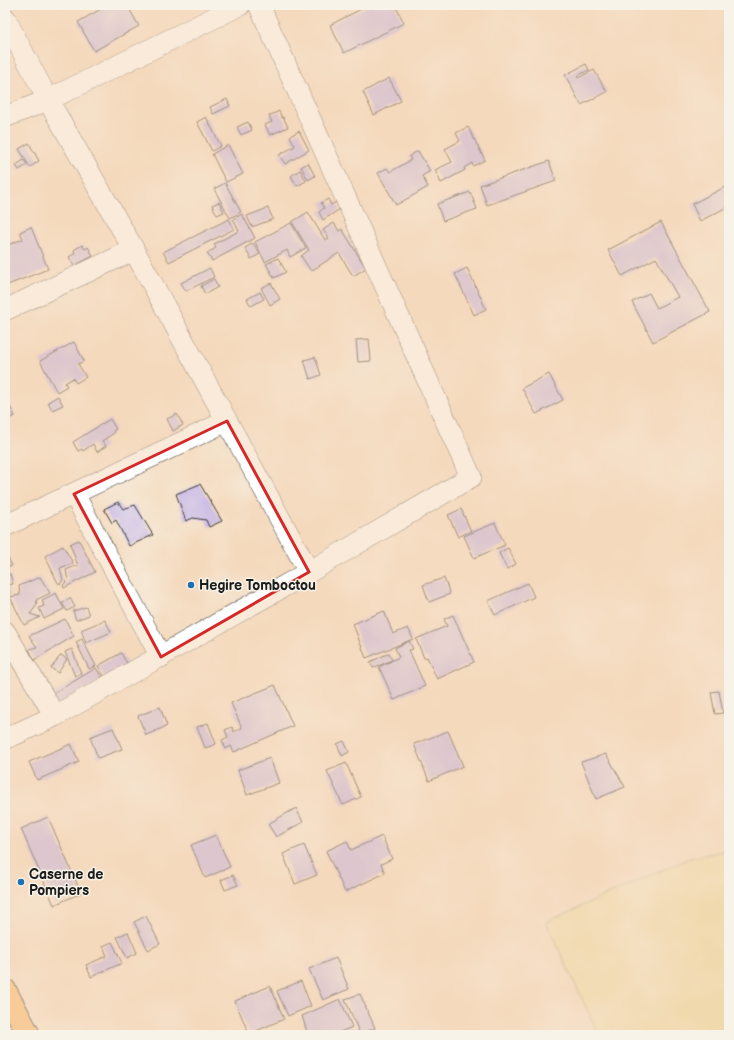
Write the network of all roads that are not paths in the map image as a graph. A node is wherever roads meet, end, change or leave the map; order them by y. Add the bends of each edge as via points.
1 (240, 5) edge
2 (259, 5) edge
3 (5, 18) edge
4 (48, 100) junction
5 (5, 117) edge
6 (134, 250) junction
7 (5, 310) edge
8 (227, 421) junction
9 (74, 494) junction
10 (5, 526) edge
11 (309, 572) junction
12 (5, 632) edge
13 (161, 657) junction
14 (55, 716) junction
15 (5, 739) edge
16 (5, 990) edge
17 (29, 1035) edge

1 - 4 street
2 - 11 street via 472,477
3 - 4 street
4 - 5 street
4 - 6 street
6 - 7 street
6 - 8 street
8 - 9 street
8 - 11 street
9 - 10 street
9 - 13 street
11 - 13 street
12 - 14 street
13 - 14 street
14 - 15 street
16 - 17 main road

